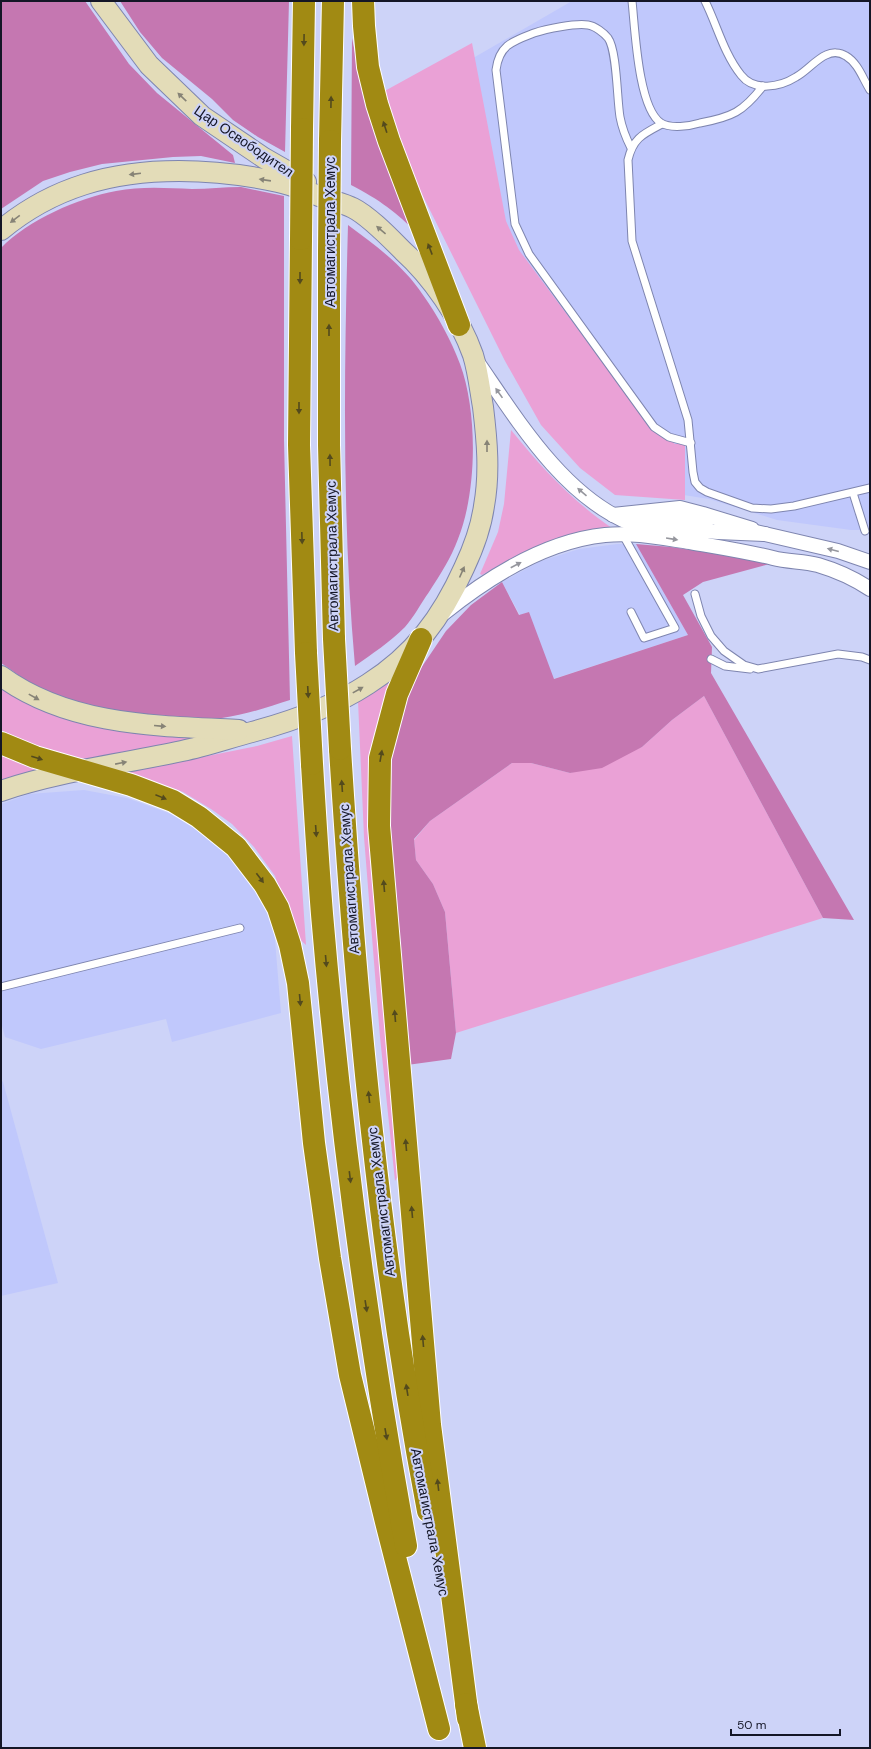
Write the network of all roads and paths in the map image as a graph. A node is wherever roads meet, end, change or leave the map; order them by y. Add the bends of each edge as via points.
1 (101, 1) edge
2 (304, 1) edge
3 (333, 1) edge
4 (363, 1) edge
5 (632, 1) edge
6 (705, 1) edge
7 (763, 86) junction
8 (870, 90) edge
9 (662, 124) junction
10 (630, 148) junction
11 (355, 209) junction
12 (1, 230) edge
13 (459, 325) junction
14 (472, 354) junction
15 (691, 443) junction
16 (870, 488) edge
17 (854, 493) junction
18 (613, 515) junction
19 (865, 531) dead end
20 (765, 534) junction
21 (623, 535) junction
22 (870, 562) edge
23 (870, 589) edge
24 (695, 594) dead end
25 (631, 612) dead end
26 (438, 618) junction
27 (421, 639) junction
28 (712, 659) dead end
29 (870, 660) edge
30 (758, 669) junction
31 (1, 676) edge
32 (257, 731) junction
33 (1, 743) edge
34 (82, 770) junction
35 (1, 791) edge
36 (240, 928) dead end
37 (1, 987) edge
38 (468, 1718) junction
39 (441, 1739) edge
40 (475, 1748) edge

11 -> 1 main road, Цар Освободител via 264,158 202,116 149,65
2 -> 39 highway, Автомагистрала Хемус, bridge via 299,445 306,653 322,913 334,1041 362,1278 392,1467
38 -> 3 highway, Автомагистрала Хемус, bridge via 414,1440 394,1310 350,917 334,639 329,445
13 -> 4 highway via 377,104 368,67
5 - 9 lane via 645,95 656,118
6 - 7 lane via 731,61 741,76 752,84
7 - 8 lane via 780,85 796,77 826,55 837,52 853,61
7 - 9 lane via 752,101 738,112 724,118 693,125
9 - 10 lane via 637,139
10 - 15 lane via 628,160 632,241 688,420
10 - 15 lane via 620,117 613,52 609,39 601,31 589,25 537,32 514,40 503,49 497,59 496,70 515,224 520,238 654,427 669,437
11 -> 12 main road via 281,182 202,171 155,171 116,176 77,186 18,216
13 -> 11 main road via 436,288 414,260
13 - 14 main road
18 -> 14 street via 596,505 553,464
26 -> 14 main road via 474,546 484,508 487,437 480,384
15 - 17 lane via 695,482 700,488 752,508 794,506
16 - 17 lane
17 - 19 lane
18 - 20 street via 633,525 706,532
18 - 20 street via 680,508
22 -> 20 street via 838,551
21 -> 23 street via 645,535 818,565
21 - 25 lane via 675,628 644,638
26 -> 21 street via 466,595 531,557 577,540
24 - 30 lane via 701,616 711,636 734,660
26 - 27 main road
32 -> 27 main road via 292,721 333,704 369,684 398,662
38 -> 27 highway via 430,1425 378,826 380,758 397,694
28 - 30 lane via 725,666
29 - 30 lane via 838,654
31 -> 32 main road via 40,700 77,712 122,722
34 -> 32 main road via 186,750
33 -> 34 highway via 35,757
34 - 35 main road
34 -> 39 highway via 131,784 173,802 199,817 236,846 265,885 278,908 290,945 298,983 314,1143 350,1375
36 - 37 lane
38 - 40 highway, Автомагистрала Хемус

